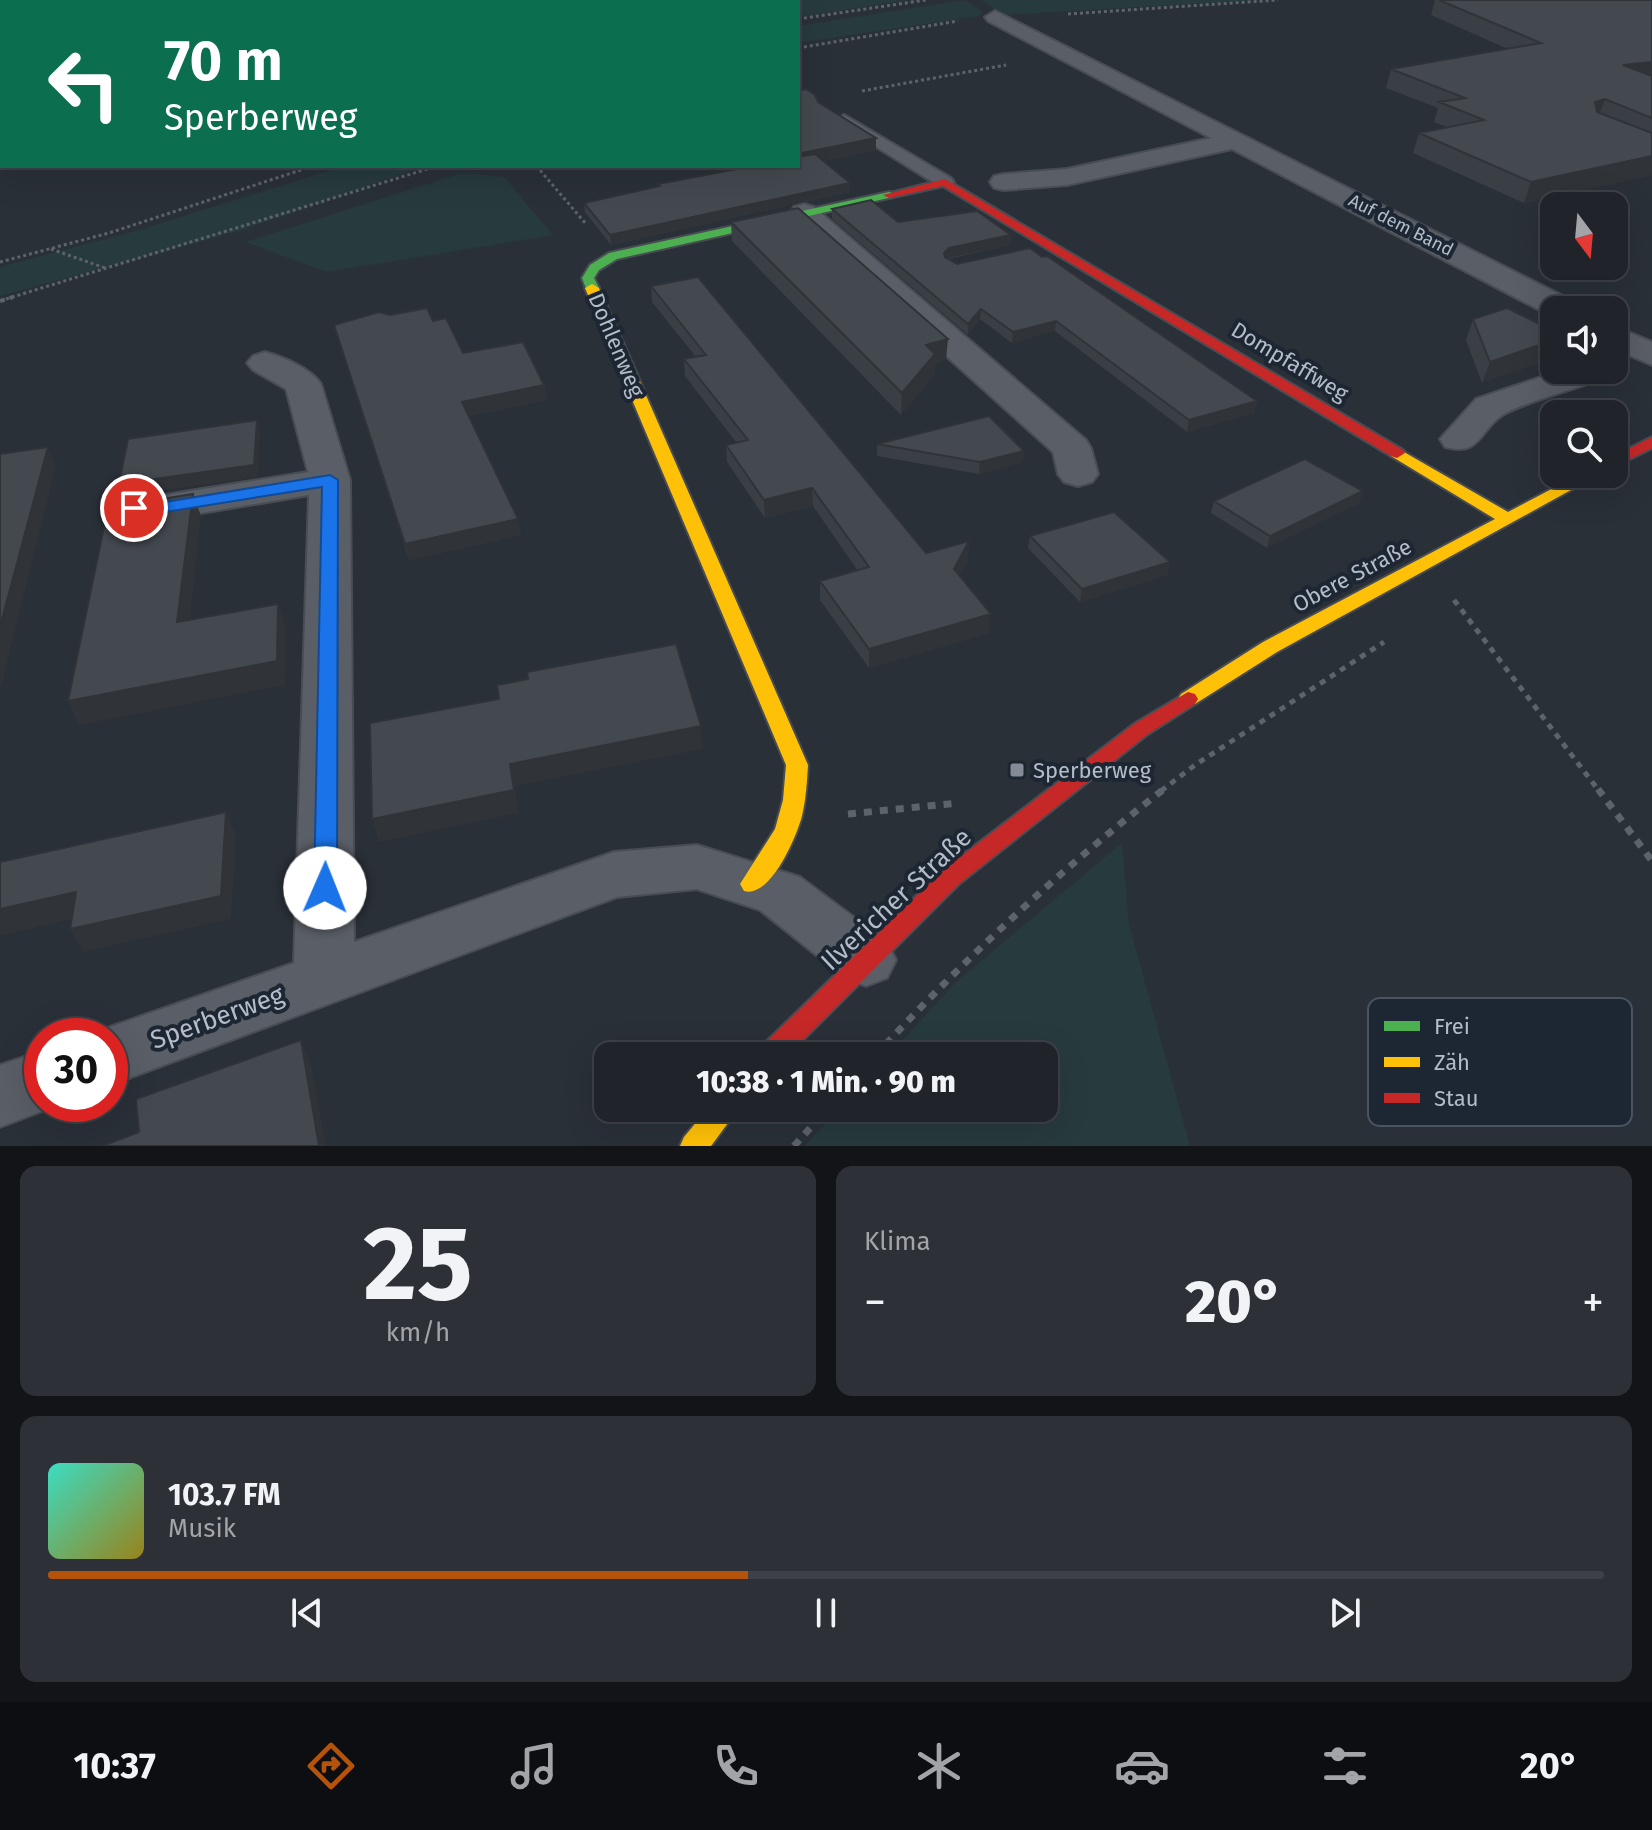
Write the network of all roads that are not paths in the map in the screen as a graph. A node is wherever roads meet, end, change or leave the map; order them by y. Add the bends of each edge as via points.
1 (995, 17) road end
2 (825, 108) edge
3 (1237, 140) junction
4 (945, 182) junction
5 (1004, 182) dead end
6 (804, 213) junction
7 (1049, 245) junction
8 (1018, 252) edge
9 (1540, 297) edge
10 (1628, 343) edge
11 (1649, 354) edge
12 (1628, 360) edge
13 (265, 363) dead end
14 (1556, 384) edge
15 (1459, 439) dead end
16 (1652, 442) edge
17 (1628, 455) edge
18 (1078, 474) dead end
19 (330, 480) junction
20 (1566, 488) edge
21 (134, 508) edge
22 (1507, 519) junction
23 (1141, 729) joint
24 (752, 884) junction
25 (866, 960) junction
26 (324, 978) junction
27 (783, 1042) edge
28 (128, 1049) edge
29 (24, 1087) edge
30 (0, 1096) edge
31 (714, 1122) edge
32 (694, 1146) edge

1 - 3 street, Auf dem Band
2 - 4 lane
3 - 5 street via 1067,177
3 - 9 street, Auf dem Band
4 - 6 street
4 - 7 street, Dompfaffweg
6 - 18 street via 1072,448
6 - 24 street, Dohlenweg via 613,256 588,278 797,765 797,801 782,848
7 - 8 lane
7 - 22 street, Dompfaffweg
10 - 11 street
11 - 12 street
13 - 19 street via 303,384
14 - 15 street via 1489,407
16 - 17 street
19 - 21 street
19 - 26 street
20 - 22 street, Obere Straße
22 - 23 street, Obere Straße via 1270,647
23 - 25 street, Ilvericher Straße via 951,877
24 - 25 street, Sperberweg via 780,893
24 - 26 street, Sperberweg via 697,867 614,875
25 - 27 street, Ilvericher Straße
26 - 28 street, Sperberweg
29 - 30 street
31 - 32 street

